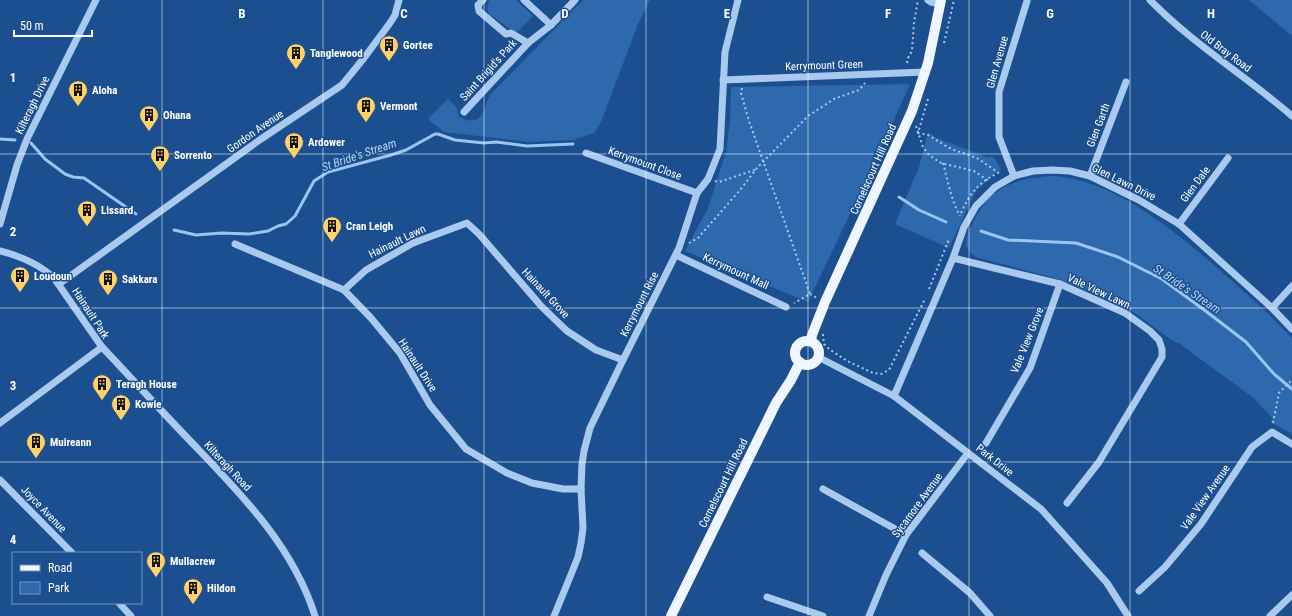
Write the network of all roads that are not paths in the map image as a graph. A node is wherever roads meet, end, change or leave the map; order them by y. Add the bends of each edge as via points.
1 (96, 0) edge
2 (399, 0) edge
3 (483, 0) edge
4 (524, 0) edge
5 (575, 0) edge
6 (738, 0) edge
7 (928, 0) edge
8 (1150, 0) edge
9 (1027, 1) edge
10 (941, 2) edge
11 (551, 25) junction
12 (528, 43) junction
13 (925, 72) junction
14 (723, 80) junction
15 (1126, 82) dead end
16 (464, 112) dead end
17 (1292, 116) edge
18 (586, 153) dead end
19 (1228, 158) dead end
20 (1090, 176) junction
21 (1011, 178) junction
22 (697, 193) junction
23 (467, 223) joint
24 (0, 224) edge
25 (1179, 224) junction
26 (235, 244) dead end
27 (0, 251) edge
28 (678, 252) junction
29 (953, 258) junction
30 (59, 284) junction
31 (1060, 284) junction
32 (1292, 286) edge
33 (344, 290) junction
34 (786, 306) road end
35 (1272, 308) junction
36 (1292, 329) edge
37 (811, 342) junction
38 (102, 347) junction
39 (818, 357) junction
40 (622, 360) junction
41 (800, 362) junction
42 (894, 396) junction
43 (0, 423) edge
44 (986, 443) dead end
45 (1292, 444) edge
46 (968, 453) junction
47 (0, 480) edge
48 (581, 489) junction
49 (823, 489) dead end
50 (1067, 503) dead end
51 (906, 535) junction
52 (71, 552) edge
53 (922, 553) dead end
54 (1139, 590) dead end
55 (1292, 595) edge
56 (768, 597) dead end
57 (120, 604) edge
58 (131, 616) edge
59 (315, 616) edge
60 (554, 616) edge
61 (671, 616) edge
62 (823, 616) edge
63 (869, 616) edge
64 (990, 616) edge
65 (1128, 616) edge
66 (1270, 616) edge

1 - 24 street, Kilteragh Drive via 24,145
2 - 30 street, Gordon Avenue via 395,15 378,41 342,85 261,139
3 - 12 street, Saint Brigid's Park via 478,5 479,11 506,34 511,33
4 - 11 street
5 - 11 street, Saint Brigid's Park
6 - 14 street, Kerrymount Rise via 725,52
7 - 10 street
8 - 17 street, Old Bray Road via 1187,34
9 - 21 street, Glen Avenue via 999,92 999,137
10 - 13 main road, Cornelscourt Hill Road
11 - 12 street, Saint Brigid's Park
12 - 16 street, Saint Brigid's Park
13 - 14 street, Kerrymount Green
13 - 37 main road, Cornelscourt Hill Road via 912,111 826,302
14 - 22 street, Kerrymount Rise via 720,149 708,179
15 - 20 street, Glen Garth
18 - 22 street, Kerrymount Close
19 - 25 street, Glen Dale
20 - 21 street, Glen Lawn Drive via 1052,170
20 - 25 street, Glen Lawn Drive via 1139,200
21 - 29 street, Glen Lawn Drive via 994,187 976,206 967,221
22 - 28 street, Kerrymount Rise
23 - 33 street, Hainault Lawn via 413,243 366,270
23 - 40 street, Hainault Grove via 542,307 567,331 596,350
25 - 35 street, Glen Lawn Drive
26 - 33 street, Hainault Drive
27 - 30 street, Hainault Park via 34,263 47,271
28 - 34 street, Kerrymount Mall
28 - 40 street, Kerrymount Rise
29 - 31 street, Vale View Lawn
29 - 42 street, Glen Lawn Drive
30 - 38 street, Hainault Park
31 - 44 street, Vale View Grove via 1030,368
31 - 50 street, Vale View Lawn via 1124,313 1150,331 1159,340 1162,349 1162,357 1099,462
32 - 35 street
33 - 48 street, Hainault Drive via 400,353 430,405 466,449 507,473 532,483 563,489
35 - 36 street, Glen Lawn Drive
37 - 39 main road via 815,343 819,350
37 - 41 main road via 804,341 798,345 795,352
38 - 43 street, Hainault Park
38 - 59 street, Kilteragh Road via 267,526 302,582
39 - 41 main road via 810,364
39 - 42 street, Park Drive
40 - 48 street, Kerrymount Rise via 590,428 584,451
41 - 61 main road, Cornelscourt Hill Road via 776,403
42 - 46 street, Park Drive
45 - 54 street, Vale View Avenue via 1272,432 1252,448 1201,524 1165,567
46 - 51 street, Sycamore Avenue
46 - 65 street, Park Drive via 1041,509 1107,583
47 - 52 street, Joyce Avenue
48 - 60 street, Kerrymount Rise via 581,543 578,557
49 - 51 street
51 - 63 street, Sycamore Avenue
53 - 64 street via 970,593
55 - 66 street
56 - 62 street
57 - 58 street

